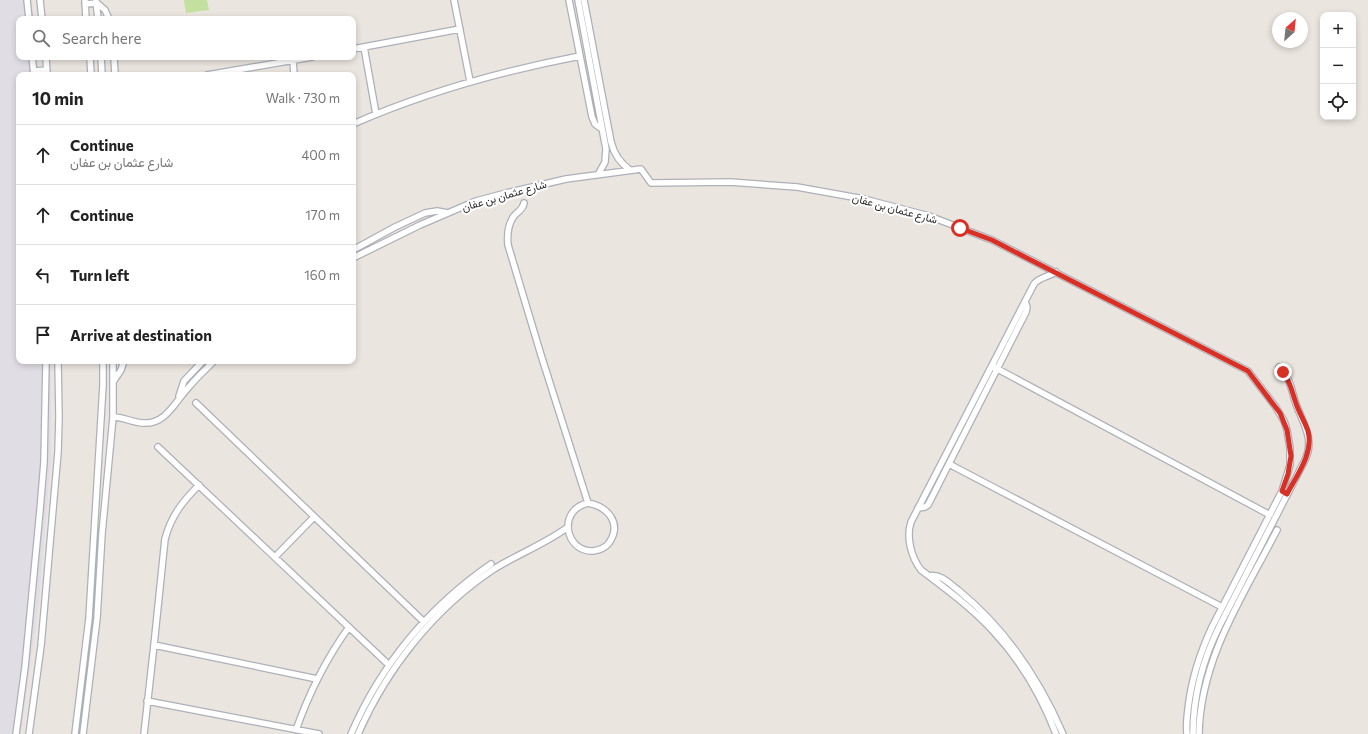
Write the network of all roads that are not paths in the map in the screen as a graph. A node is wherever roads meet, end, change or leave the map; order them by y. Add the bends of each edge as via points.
1 (27, 0) edge
2 (40, 0) edge
3 (454, 0) edge
4 (569, 0) edge
5 (578, 0) edge
6 (584, 0) edge
7 (96, 1) edge
8 (85, 2) edge
9 (29, 16) edge
10 (42, 16) edge
11 (86, 16) edge
12 (98, 16) edge
13 (108, 16) edge
14 (460, 29) junction
15 (364, 47) junction
16 (356, 48) edge
17 (580, 56) junction
18 (32, 60) edge
19 (46, 60) edge
20 (90, 60) edge
21 (101, 60) edge
22 (114, 60) edge
23 (293, 60) joint
24 (34, 72) edge
25 (47, 72) edge
26 (92, 72) edge
27 (102, 72) edge
28 (115, 72) edge
29 (229, 72) edge
30 (294, 72) edge
31 (470, 81) junction
32 (376, 114) junction
33 (356, 123) edge
34 (602, 129) junction
35 (630, 170) junction
36 (599, 173) junction
37 (524, 203) dead end
38 (448, 213) junction
39 (356, 248) edge
40 (356, 256) edge
41 (1056, 272) junction
42 (1025, 302) junction
43 (46, 364) edge
44 (58, 364) edge
45 (103, 364) edge
46 (113, 364) edge
47 (123, 364) edge
48 (200, 364) edge
49 (211, 364) edge
50 (992, 366) junction
51 (1279, 367) dead end
52 (998, 369) junction
53 (112, 382) junction
54 (179, 399) junction
55 (196, 403) dead end
56 (113, 417) junction
57 (158, 447) dead end
58 (949, 464) junction
59 (199, 485) junction
60 (1285, 492) junction
61 (588, 503) junction
62 (918, 508) junction
63 (1270, 515) junction
64 (314, 517) junction
65 (568, 527) junction
66 (1277, 530) dead end
67 (275, 557) junction
68 (491, 564) dead end
69 (929, 576) junction
70 (1222, 607) junction
71 (424, 622) junction
72 (349, 627) junction
73 (154, 645) junction
74 (1209, 649) junction
75 (1216, 651) junction
76 (389, 665) junction
77 (317, 679) junction
78 (147, 701) junction
79 (296, 730) junction
80 (84, 733) edge
81 (16, 734) edge
82 (29, 734) edge
83 (74, 734) edge
84 (144, 734) edge
85 (319, 734) edge
86 (351, 734) edge
87 (358, 734) edge
88 (1056, 734) edge
89 (1063, 734) edge
90 (1187, 734) edge
91 (1194, 734) edge
92 (1199, 734) edge

1 - 9 street
2 - 10 street
3 - 14 street
4 - 17 street
5 - 34 street
6 - 35 street via 612,147 619,160
7 - 8 street
7 - 12 street
7 - 13 street
8 - 11 street
14 - 15 street
14 - 31 street
15 - 16 street
15 - 32 street
17 - 31 street
17 - 34 street via 592,117 595,124
18 - 24 street
19 - 25 street
20 - 26 street
21 - 27 street
22 - 28 street
23 - 29 street
23 - 30 street
31 - 32 street
32 - 33 street
34 - 36 street via 606,158
35 - 36 street, شارع عثمان بن عفان
35 - 41 street, شارع عثمان بن عفان via 641,169 651,183 764,184 864,199 929,216 992,240
36 - 38 street, شارع عثمان بن عفان via 506,192
37 - 61 street via 509,226 508,245
38 - 39 street via 437,210 425,213
38 - 40 street, شارع عثمان بن عفان
41 - 42 street via 1036,281
41 - 60 street, شارع عثمان بن عفان via 1248,371 1280,413 1287,430 1291,456
42 - 50 street
42 - 52 street via 1026,312
43 - 81 street via 44,462 25,667
44 - 82 street via 58,452 41,646
45 - 83 street via 89,618
46 - 53 street
47 - 53 street
48 - 54 street via 184,381
49 - 54 street
50 - 52 street
50 - 62 street
51 - 60 street via 1287,376 1309,440 1307,455
52 - 58 street
52 - 63 street
53 - 56 street
54 - 56 street via 167,415 152,422 136,422
55 - 64 street
56 - 80 street via 97,618
57 - 59 street
58 - 62 street via 928,504
58 - 70 street
59 - 67 street
59 - 73 street via 177,510 165,539
60 - 63 street
60 - 74 street
61 - 65 street via 576,508 571,514
61 - 65 street via 595,504 609,513 614,523 610,542 605,548 590,551 582,549 572,539
62 - 69 street via 910,526 909,538 916,562
63 - 70 street
64 - 67 street
64 - 71 street
65 - 87 street via 494,569 462,593 420,636 391,674
66 - 75 street
67 - 72 street
68 - 71 street via 455,591
69 - 88 street via 984,622 1010,650 1041,700
69 - 89 street via 939,576 957,589 1006,637 1038,685
70 - 90 street via 1207,636 1196,668 1189,704
71 - 76 street
72 - 76 street
72 - 77 street
73 - 77 street
73 - 78 street
74 - 75 street
74 - 91 street via 1196,694
75 - 92 street via 1203,694
76 - 86 street via 365,704
77 - 79 street
78 - 79 street
78 - 84 street
79 - 85 street

